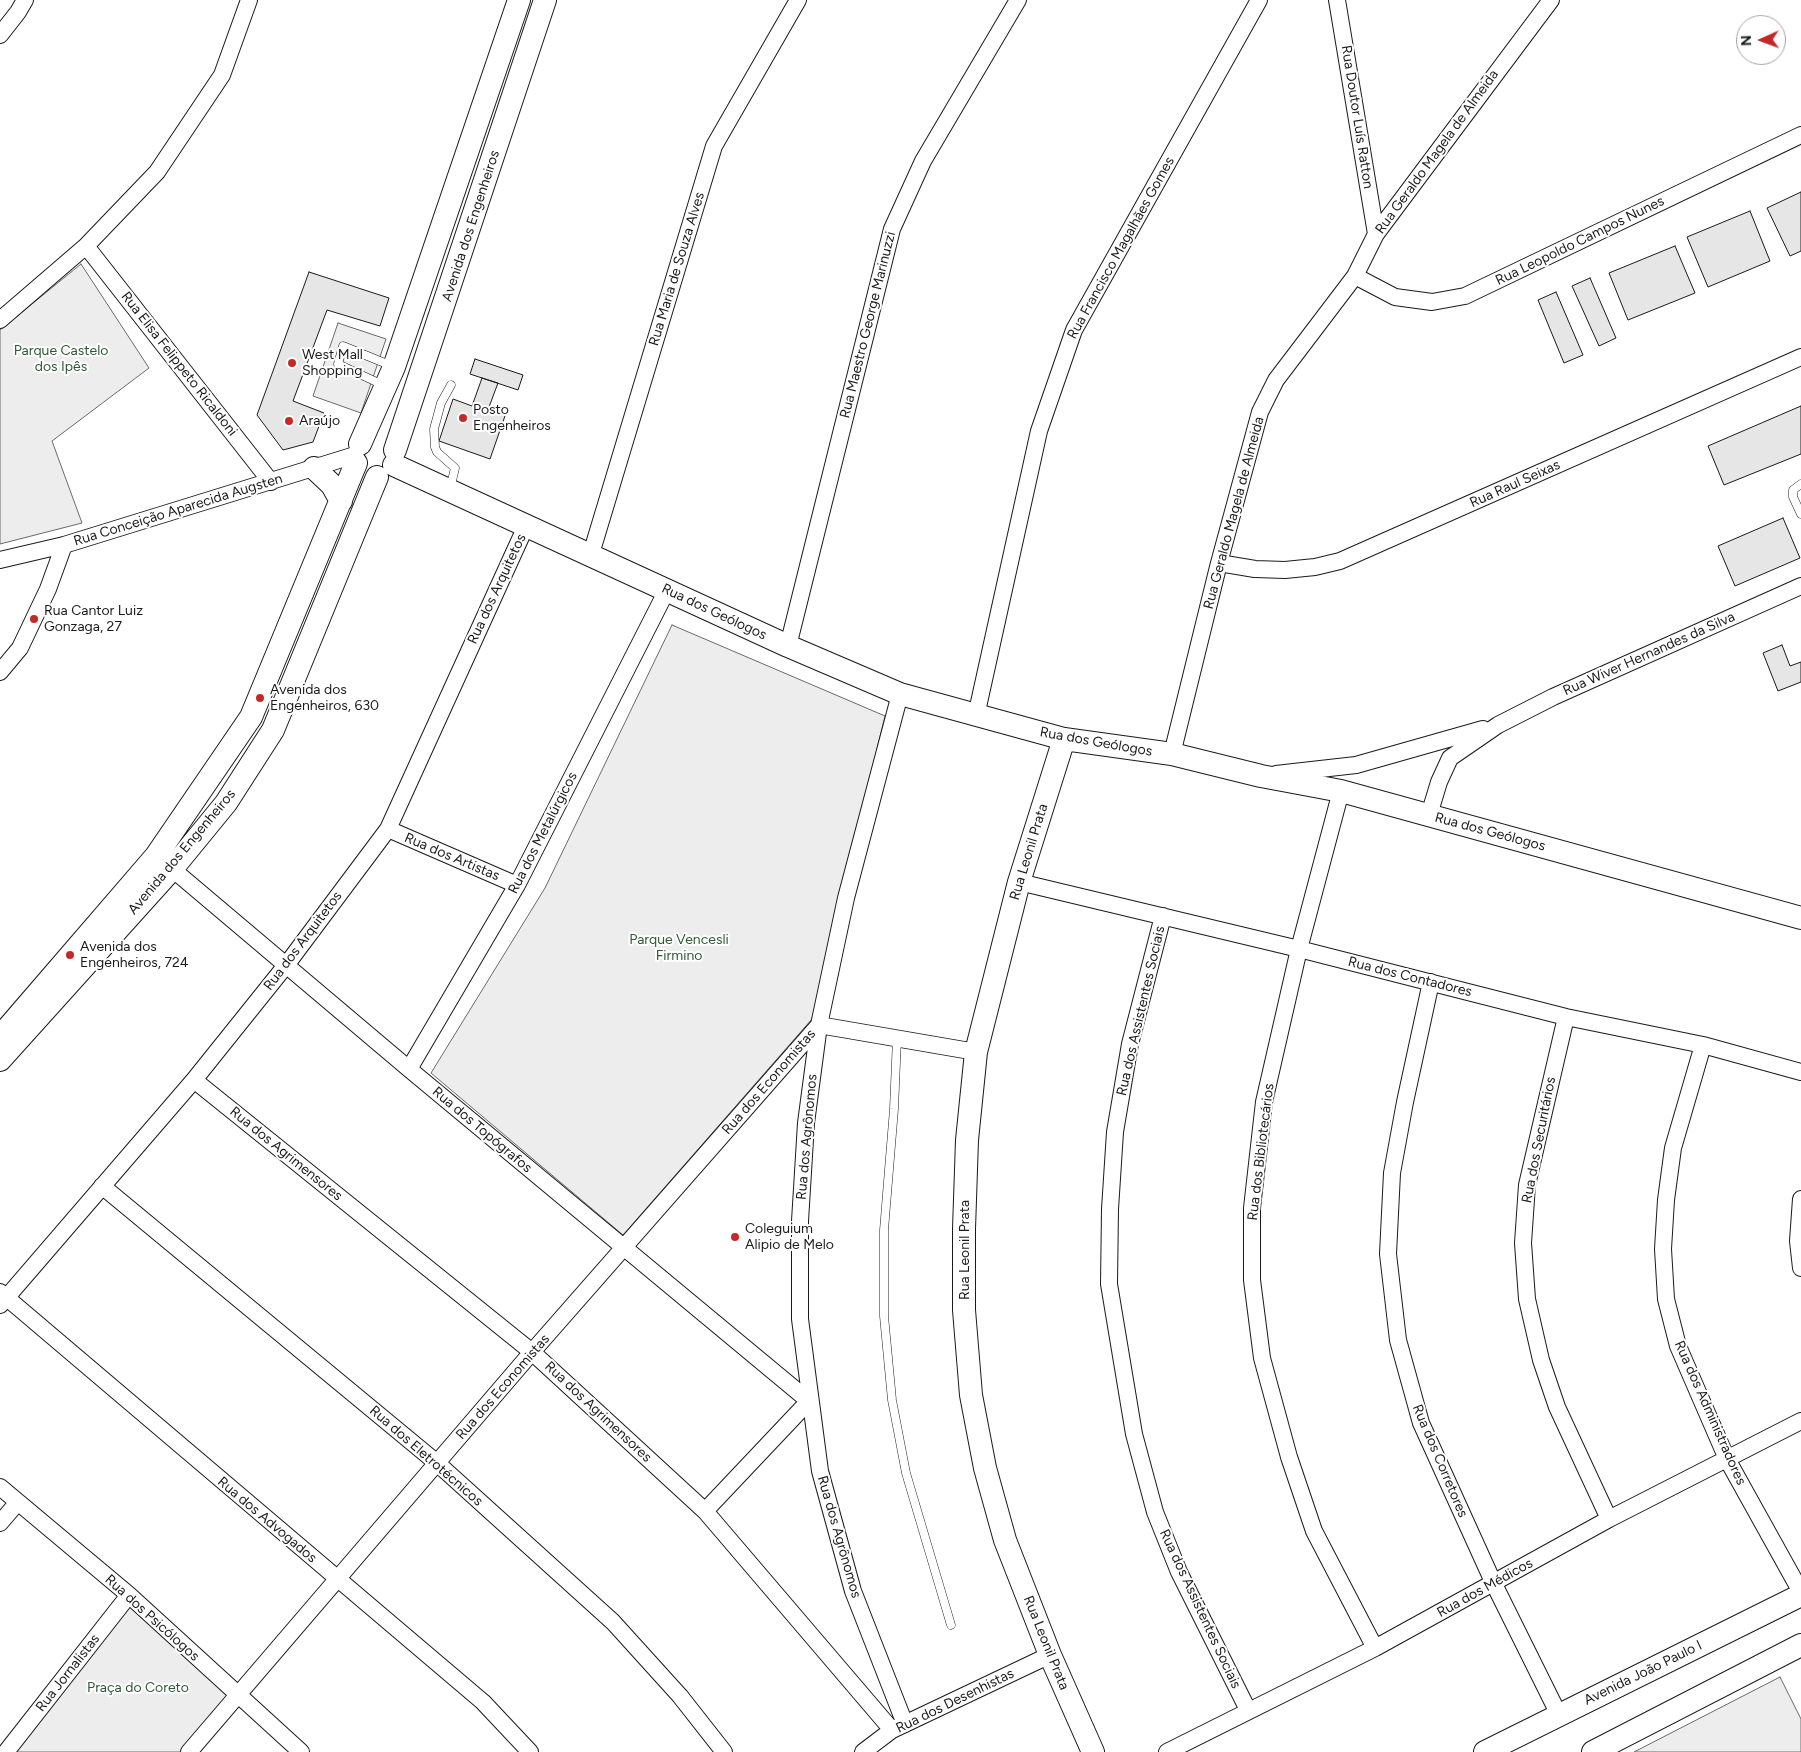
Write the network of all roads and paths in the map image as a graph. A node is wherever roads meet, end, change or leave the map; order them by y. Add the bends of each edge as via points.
1 (25, 0) edge
2 (249, 0) edge
3 (519, 0) edge
4 (545, 0) edge
5 (798, 0) edge
6 (1018, 0) edge
7 (1259, 0) edge
8 (1337, 0) edge
9 (1551, 0) edge
10 (0, 35) edge
11 (1801, 135) edge
12 (1376, 234) junction
13 (86, 246) junction
14 (1355, 276) junction
15 (0, 320) edge
16 (406, 331) junction
17 (433, 339) junction
18 (1801, 356) edge
19 (390, 376) junction
20 (451, 385) dead end
21 (357, 454) junction
22 (389, 464) junction
23 (314, 468) junction
24 (271, 482) junction
25 (1801, 484) edge
26 (450, 491) junction
27 (341, 501) junction
28 (1801, 514) edge
29 (526, 526) junction
30 (64, 545) junction
31 (591, 554) junction
32 (0, 560) edge
33 (1219, 563) junction
34 (1801, 586) edge
35 (667, 590) junction
36 (788, 646) junction
37 (0, 672) edge
38 (900, 694) junction
39 (976, 716) junction
40 (1498, 725) junction
41 (1064, 739) junction
42 (1172, 754) junction
43 (1261, 776) junction
44 (1341, 791) junction
45 (1429, 815) junction
46 (388, 829) junction
47 (164, 862) junction
48 (1019, 882) junction
49 (517, 885) junction
50 (1163, 916) junction
51 (1801, 918) edge
52 (1299, 949) junction
53 (287, 964) junction
54 (1431, 982) junction
55 (1566, 1017) junction
56 (819, 1024) junction
57 (0, 1037) edge
58 (897, 1038) junction
59 (1702, 1045) junction
60 (976, 1052) junction
61 (0, 1060) edge
62 (409, 1070) junction
63 (1801, 1072) edge
64 (194, 1080) junction
65 (102, 1186) junction
66 (1801, 1199) edge
67 (624, 1247) junction
68 (1801, 1268) edge
69 (2, 1298) edge
70 (532, 1352) junction
71 (809, 1401) junction
72 (1801, 1421) edge
73 (1727, 1459) junction
74 (437, 1463) junction
75 (0, 1487) edge
76 (18, 1502) junction
77 (705, 1511) junction
78 (1609, 1519) junction
79 (0, 1523) edge
80 (337, 1580) junction
81 (1494, 1584) junction
82 (1801, 1593) edge
83 (129, 1595) junction
84 (951, 1625) dead end
85 (1801, 1645) edge
86 (1375, 1648) junction
87 (1050, 1655) junction
88 (238, 1696) junction
89 (1248, 1710) junction
90 (1559, 1715) junction
91 (898, 1727) junction
92 (6, 1752) edge
93 (189, 1752) edge
94 (301, 1752) edge
95 (530, 1752) edge
96 (724, 1752) edge
97 (863, 1752) edge
98 (1093, 1752) edge
99 (1167, 1752) edge
100 (1485, 1752) edge
101 (1593, 1752) edge

1 - 10 street
2 - 13 street via 222,75 157,172
3 - 16 street, Avenida dos Engenheiros
4 - 17 street, Avenida dos Engenheiros
5 - 31 street, Rua Maria de Souza Alves via 714,146
6 - 36 street, Rua Maestro George Marinuzzi via 923,161 892,229
7 - 39 street, Rua Francisco Magalhães Gomes via 1074,330 1039,431
8 - 12 street, Rua Doutor Luís Ratton
9 - 12 street, Rua Geraldo Magela de Almeida
11 - 14 street, Rua Leopoldo Campos Nunes via 1466,296 1432,302 1395,297
12 - 14 street, Rua Geraldo Magela de Almeida
13 - 15 street
13 - 24 street, Rua Elisa Felippeto Ricaldoni
14 - 33 street, Rua Geraldo Magela de Almeida via 1276,380 1260,412
16 - 17 street
16 - 19 street, Avenida dos Engenheiros
17 - 22 street, Avenida dos Engenheiros
18 - 33 street, Rua Raul Seixas via 1340,560 1285,570
19 - 19 lane via 343,346 338,364
19 - 21 street, Avenida dos Engenheiros
20 - 26 lane via 441,403 434,429 437,452 455,468
21 - 22 street via 366,475
21 - 22 street via 370,437 376,436 388,441
21 - 23 street, Rua Conceição Aparecida Augsten
21 - 27 street, Avenida dos Engenheiros
22 - 26 street, Rua dos Geólogos
22 - 47 street, Avenida dos Engenheiros via 273,730 226,803
23 - 24 street, Rua Conceição Aparecida Augsten
23 - 27 street via 332,485
24 - 30 street, Rua Conceição Aparecida Augsten
25 - 28 lane via 1794,490 1793,497
26 - 29 street, Rua dos Geólogos
27 - 47 street, Avenida dos Engenheiros via 251,717
29 - 31 street, Rua dos Geólogos
29 - 46 street, Rua dos Arquitetos
30 - 32 street, Rua Conceição Aparecida Augsten
30 - 37 street via 48,589 20,648
31 - 35 street, Rua dos Geólogos
33 - 42 street, Rua Geraldo Magela de Almeida
34 - 40 street, Rua Wiver Hernandes da Silva via 1553,697
35 - 36 street, Rua dos Geólogos
35 - 49 street, Rua dos Metalúrgicos
36 - 38 street, Rua dos Geólogos
38 - 39 street, Rua dos Geólogos
38 - 56 street, Rua dos Agrônomos via 846,898
39 - 41 street, Rua dos Geólogos
40 - 43 street, Rua Wiver Hernandes da Silva via 1356,765
40 - 45 street, Rua Wiver Hernandes da Silva via 1450,758 1438,782
41 - 42 street, Rua dos Geólogos
41 - 48 street, Rua Leonil Prata
42 - 43 street, Rua dos Geólogos
43 - 44 street, Rua dos Geólogos
44 - 45 street, Rua dos Geólogos
44 - 52 street, Rua dos Bibliotecários
45 - 51 street, Rua dos Geólogos
46 - 49 street, Rua dos Artistas
46 - 53 street, Rua dos Arquitetos
47 - 53 street, Rua dos Topógrafos
47 - 57 street, Avenida dos Engenheiros
47 - 61 street, Avenida dos Engenheiros
48 - 50 street, Rua dos Contadores
48 - 60 street, Rua Leonil Prata
49 - 62 street, Rua dos Metalúrgicos
50 - 52 street, Rua dos Contadores
50 - 89 street, Rua dos Assistentes Sociais via 1130,1044 1115,1132 1109,1284 1134,1434 1155,1512 1179,1572
52 - 54 street, Rua dos Contadores
52 - 86 street, Rua dos Bibliotecários via 1264,1102 1252,1208 1252,1280 1262,1358 1289,1457 1314,1531
53 - 62 street, Rua dos Topógrafos
53 - 64 street, Rua dos Arquitetos
54 - 55 street, Rua dos Contadores
54 - 81 street, Rua dos Corretores via 1392,1173 1388,1254 1398,1340 1421,1423
55 - 59 street, Rua dos Contadores
55 - 78 street, Rua dos Securitários via 1527,1185 1523,1244 1527,1299 1541,1360 1557,1407
56 - 58 street
56 - 67 street, Rua dos Economistas
56 - 71 street, Rua dos Agrônomos via 806,1124 800,1220 800,1319
58 - 60 street
58 - 84 lane via 884,1230 884,1316 892,1400 906,1473
59 - 63 street, Rua dos Contadores
59 - 73 street, Rua dos Administradores via 1674,1148 1666,1200 1663,1249 1666,1299 1678,1346
60 - 87 street, Rua Leonil Prata via 967,1140 964,1229 964,1310 971,1395 985,1468 1005,1540
62 - 67 street, Rua dos Topógrafos
64 - 65 street, Rua dos Arquitetos
64 - 70 street, Rua dos Agrimensores
65 - 69 street, Rua dos Arquitetos
65 - 74 street, Rua dos Eletrotécnicos
66 - 68 street via 1798,1242
67 - 70 street, Rua dos Economistas
67 - 71 street, Rua dos Topógrafos
69 - 80 street, Rua dos Advogados
70 - 74 street, Rua dos Economistas
70 - 77 street, Rua dos Agrimensores
71 - 77 street
71 - 91 street, Rua dos Agrônomos via 820,1472 853,1591
72 - 73 street, Rua dos Médicos
73 - 78 street, Rua dos Médicos
73 - 82 street, Rua dos Administradores
74 - 80 street, Rua dos Economistas
74 - 96 street, Rua dos Eletrotécnicos via 613,1622 680,1696
75 - 76 street, Rua dos Psicólogos
76 - 79 street
76 - 83 street, Rua dos Psicólogos
77 - 91 street, Rua dos Agrimensores
78 - 81 street, Rua dos Médicos
80 - 88 street, Rua dos Economistas
80 - 95 street, Rua dos Advogados via 483,1702
81 - 86 street, Rua dos Médicos
81 - 90 street, Rua dos Corretores
82 - 90 street, Avenida João Paulo I
83 - 88 street, Rua dos Psicólogos
83 - 92 street, Rua Jornalistas
85 - 101 street
86 - 89 street, Rua dos Médicos
87 - 91 street, Rua dos Desenhistas
87 - 98 street, Rua Leonil Prata
88 - 93 street, Rua dos Economistas
88 - 94 street, Rua dos Psicólogos
89 - 99 street, Rua dos Médicos
90 - 100 street, Avenida João Paulo I
91 - 97 street, Rua dos Desenhistas

